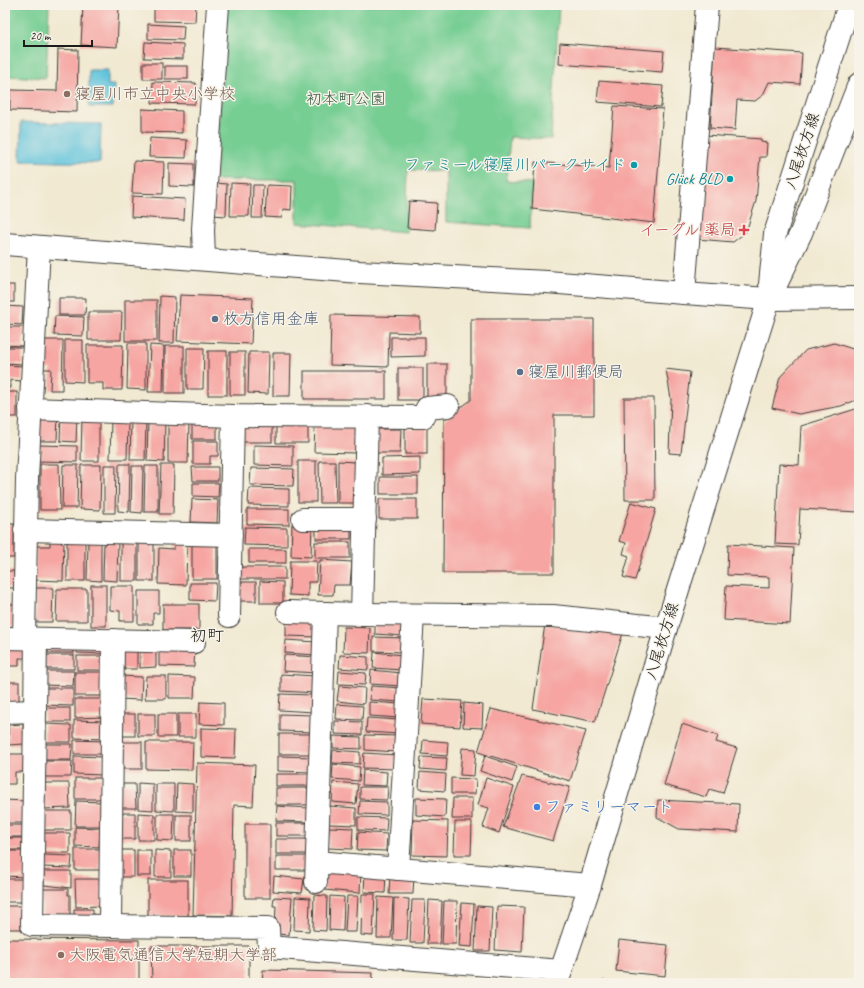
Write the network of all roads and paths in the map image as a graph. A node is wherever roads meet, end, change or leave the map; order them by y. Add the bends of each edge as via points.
1 (218, 5) edge
2 (708, 5) edge
3 (849, 5) edge
4 (859, 84) edge
5 (5, 244) edge
6 (40, 247) junction
7 (204, 259) junction
8 (684, 294) junction
9 (859, 298) edge
10 (769, 299) junction
11 (448, 406) dead end
12 (30, 409) junction
13 (233, 416) junction
14 (367, 416) junction
15 (303, 519) dead end
16 (364, 519) junction
17 (25, 530) junction
18 (231, 535) junction
19 (288, 612) dead end
20 (325, 613) junction
21 (362, 614) junction
22 (413, 615) junction
23 (229, 616) dead end
24 (666, 628) junction
25 (22, 638) edge
26 (113, 640) junction
27 (194, 642) dead end
28 (35, 711) junction
29 (5, 712) edge
30 (398, 869) junction
31 (590, 885) junction
32 (110, 926) junction
33 (559, 977) edge

1 - 7 street via 203,229
2 - 8 street
3 - 10 street, 八尾枚方線 via 776,234
4 - 10 street, 八尾枚方線 via 801,233
5 - 6 street
6 - 7 street
6 - 12 street
7 - 8 street via 360,272 547,282
8 - 10 street
9 - 10 street
10 - 24 street, 八尾枚方線
11 - 14 street via 427,408 423,417
12 - 13 street
12 - 17 street
13 - 14 street
13 - 18 street
14 - 16 street
15 - 16 street
16 - 21 street
17 - 18 street
17 - 25 street
18 - 23 street
19 - 20 street
20 - 21 street
20 - 30 street via 317,872
21 - 22 street
22 - 24 street via 553,616
22 - 30 street
24 - 31 street, 八尾枚方線
25 - 26 street
25 - 28 street
26 - 27 street
26 - 32 street
28 - 29 street
28 - 32 street via 32,925
30 - 31 street
31 - 33 street, 八尾枚方線
32 - 33 street via 268,928 269,947

